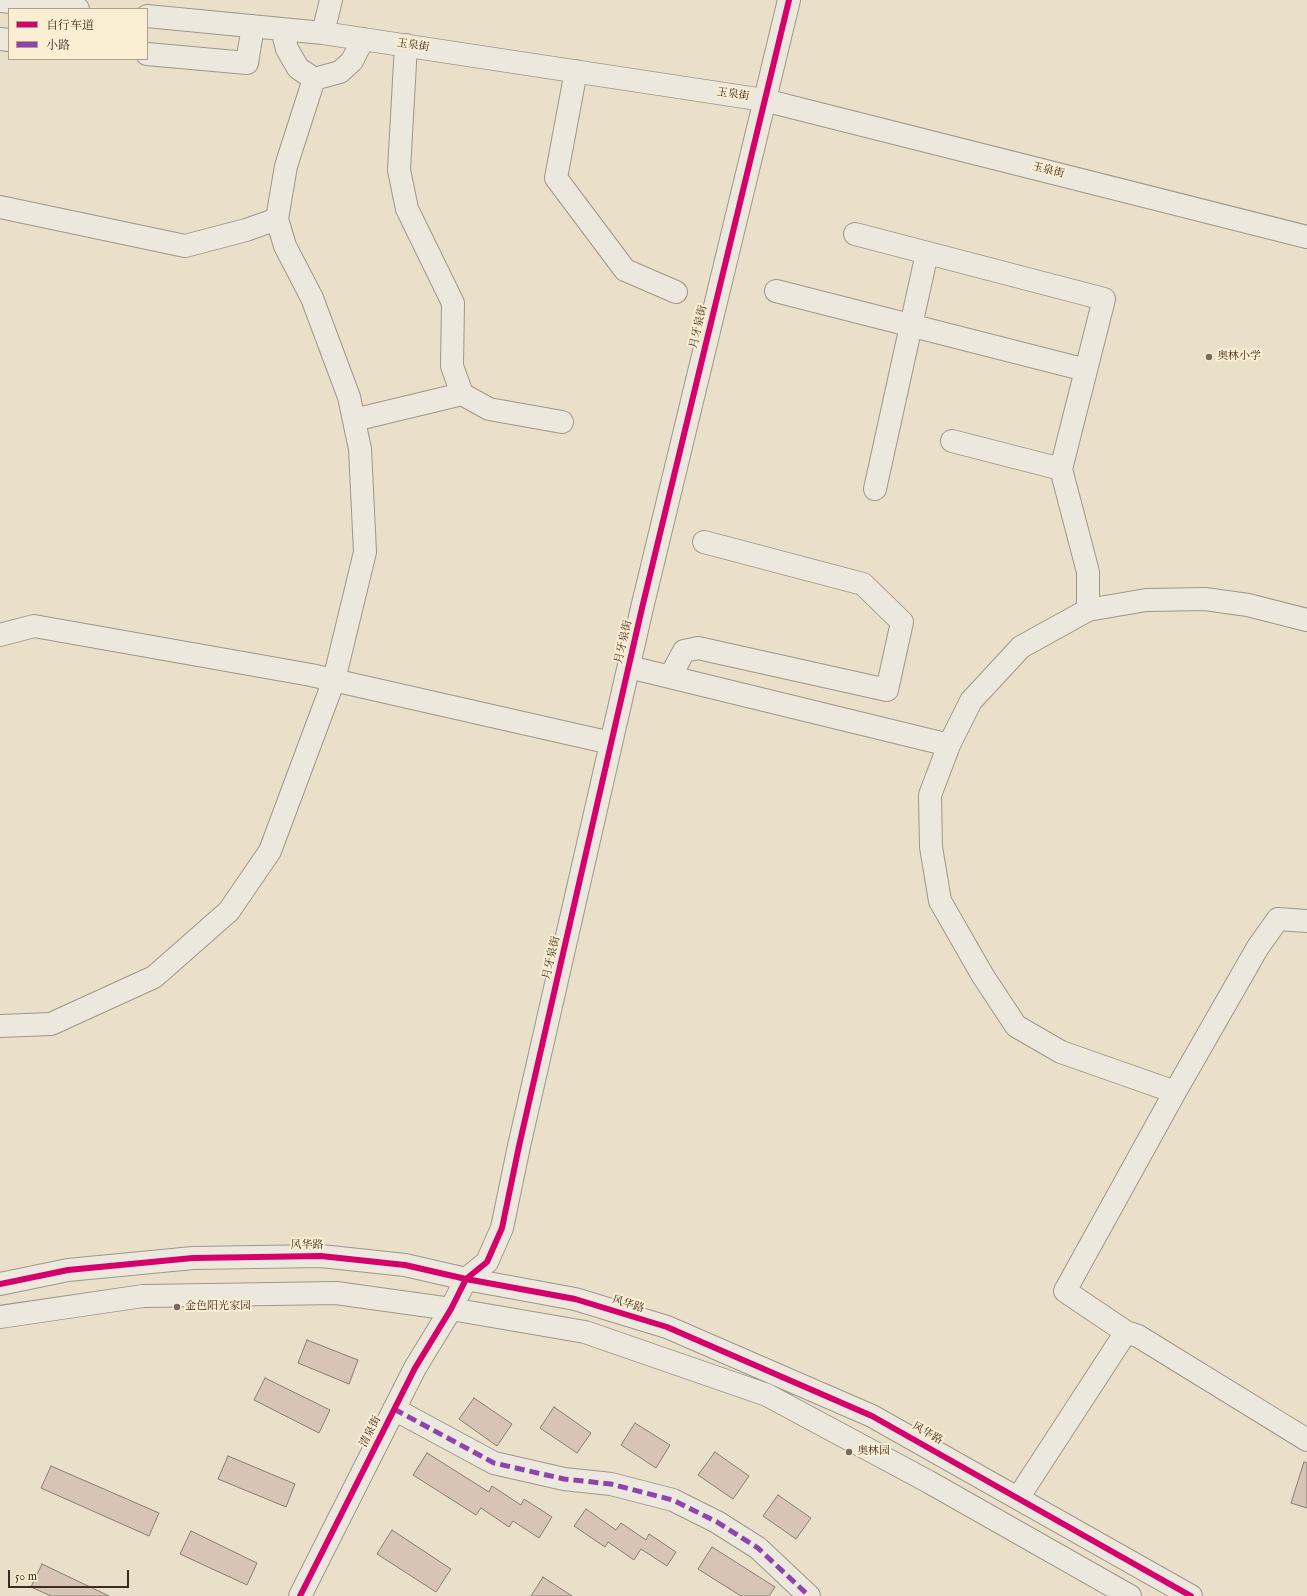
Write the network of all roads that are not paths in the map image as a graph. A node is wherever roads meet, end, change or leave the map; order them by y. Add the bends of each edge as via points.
1 (331, 0) edge
2 (789, 0) edge
3 (0, 2) edge
4 (67, 8) edge
5 (148, 16) edge
6 (253, 26) junction
7 (282, 29) junction
8 (323, 33) junction
9 (363, 39) junction
10 (406, 45) junction
11 (148, 54) edge
12 (576, 71) junction
13 (314, 78) junction
14 (764, 100) junction
15 (0, 207) edge
16 (277, 219) junction
17 (855, 234) dead end
18 (1307, 237) edge
19 (927, 253) junction
20 (776, 291) dead end
21 (676, 292) dead end
22 (911, 326) junction
23 (1086, 370) junction
24 (462, 394) junction
25 (354, 420) junction
26 (562, 422) dead end
27 (952, 441) dead end
28 (1061, 469) junction
29 (875, 489) dead end
30 (704, 542) dead end
31 (1088, 610) junction
32 (1307, 620) edge
33 (0, 635) edge
34 (629, 667) junction
35 (670, 677) junction
36 (334, 680) junction
37 (611, 743) junction
38 (949, 745) junction
39 (1307, 921) edge
40 (0, 1026) edge
41 (1175, 1092) junction
42 (466, 1279) junction
43 (0, 1284) edge
44 (451, 1309) junction
45 (0, 1317) edge
46 (667, 1327) junction
47 (1126, 1332) junction
48 (657, 1358) junction
49 (394, 1409) junction
50 (1307, 1440) edge
51 (1018, 1498) junction
52 (300, 1596) edge
53 (809, 1596) edge
54 (1130, 1596) edge
55 (1191, 1596) edge

1 - 8 street
2 - 14 street, 月牙泉街
3 - 4 street
5 - 6 street, 玉泉街
6 - 7 street, 玉泉街
6 - 11 street via 247,63
7 - 8 street, 玉泉街
7 - 13 street via 287,48 298,68
8 - 9 street, 玉泉街
9 - 10 street, 玉泉街
9 - 13 street via 352,61 340,72
10 - 12 street, 玉泉街
10 - 24 street via 399,170 407,209 453,303 452,366
12 - 14 street, 玉泉街
12 - 21 street via 556,178 625,270
13 - 16 street via 286,166
14 - 18 street, 玉泉街
14 - 34 street, 月牙泉街
15 - 16 street via 185,246
16 - 25 street via 285,246 312,298 349,398
17 - 19 street
19 - 22 street
19 - 23 street via 1104,299
20 - 22 street
22 - 23 street
22 - 29 street
23 - 28 street
24 - 25 street
24 - 26 street via 489,409
25 - 36 street via 360,449 365,552
27 - 28 street
28 - 31 street via 1088,572
30 - 35 street via 863,584 902,622 887,690 698,648 684,651
31 - 32 street via 1146,600 1205,599 1248,605
31 - 38 street via 1020,647 971,701
33 - 36 street via 34,626
34 - 35 street
34 - 37 street, 月牙泉街
35 - 38 street
36 - 37 street
36 - 40 street via 270,851 229,911 154,977 51,1024
37 - 42 street, 月牙泉街 via 502,1228 487,1262
38 - 41 street via 930,795 931,847 940,901 1016,1026 1054,1048
39 - 41 street via 1278,919 1258,947
41 - 47 street via 1065,1291
42 - 43 street, 风华路 via 405,1265 321,1256 193,1258 68,1270
42 - 44 street, 清泉街
42 - 46 street, 风华路 via 575,1299
44 - 45 street via 336,1293 151,1295
44 - 48 street via 584,1332
44 - 49 street, 清泉街 via 415,1368
46 - 48 street via 654,1339
46 - 51 street, 风华路 via 872,1416
47 - 50 street via 1138,1336
47 - 51 street
48 - 54 street via 767,1395 902,1467
49 - 52 street, 清泉街
49 - 53 street via 494,1463 564,1479 611,1484 673,1500 717,1522 758,1548
51 - 55 street, 风华路

